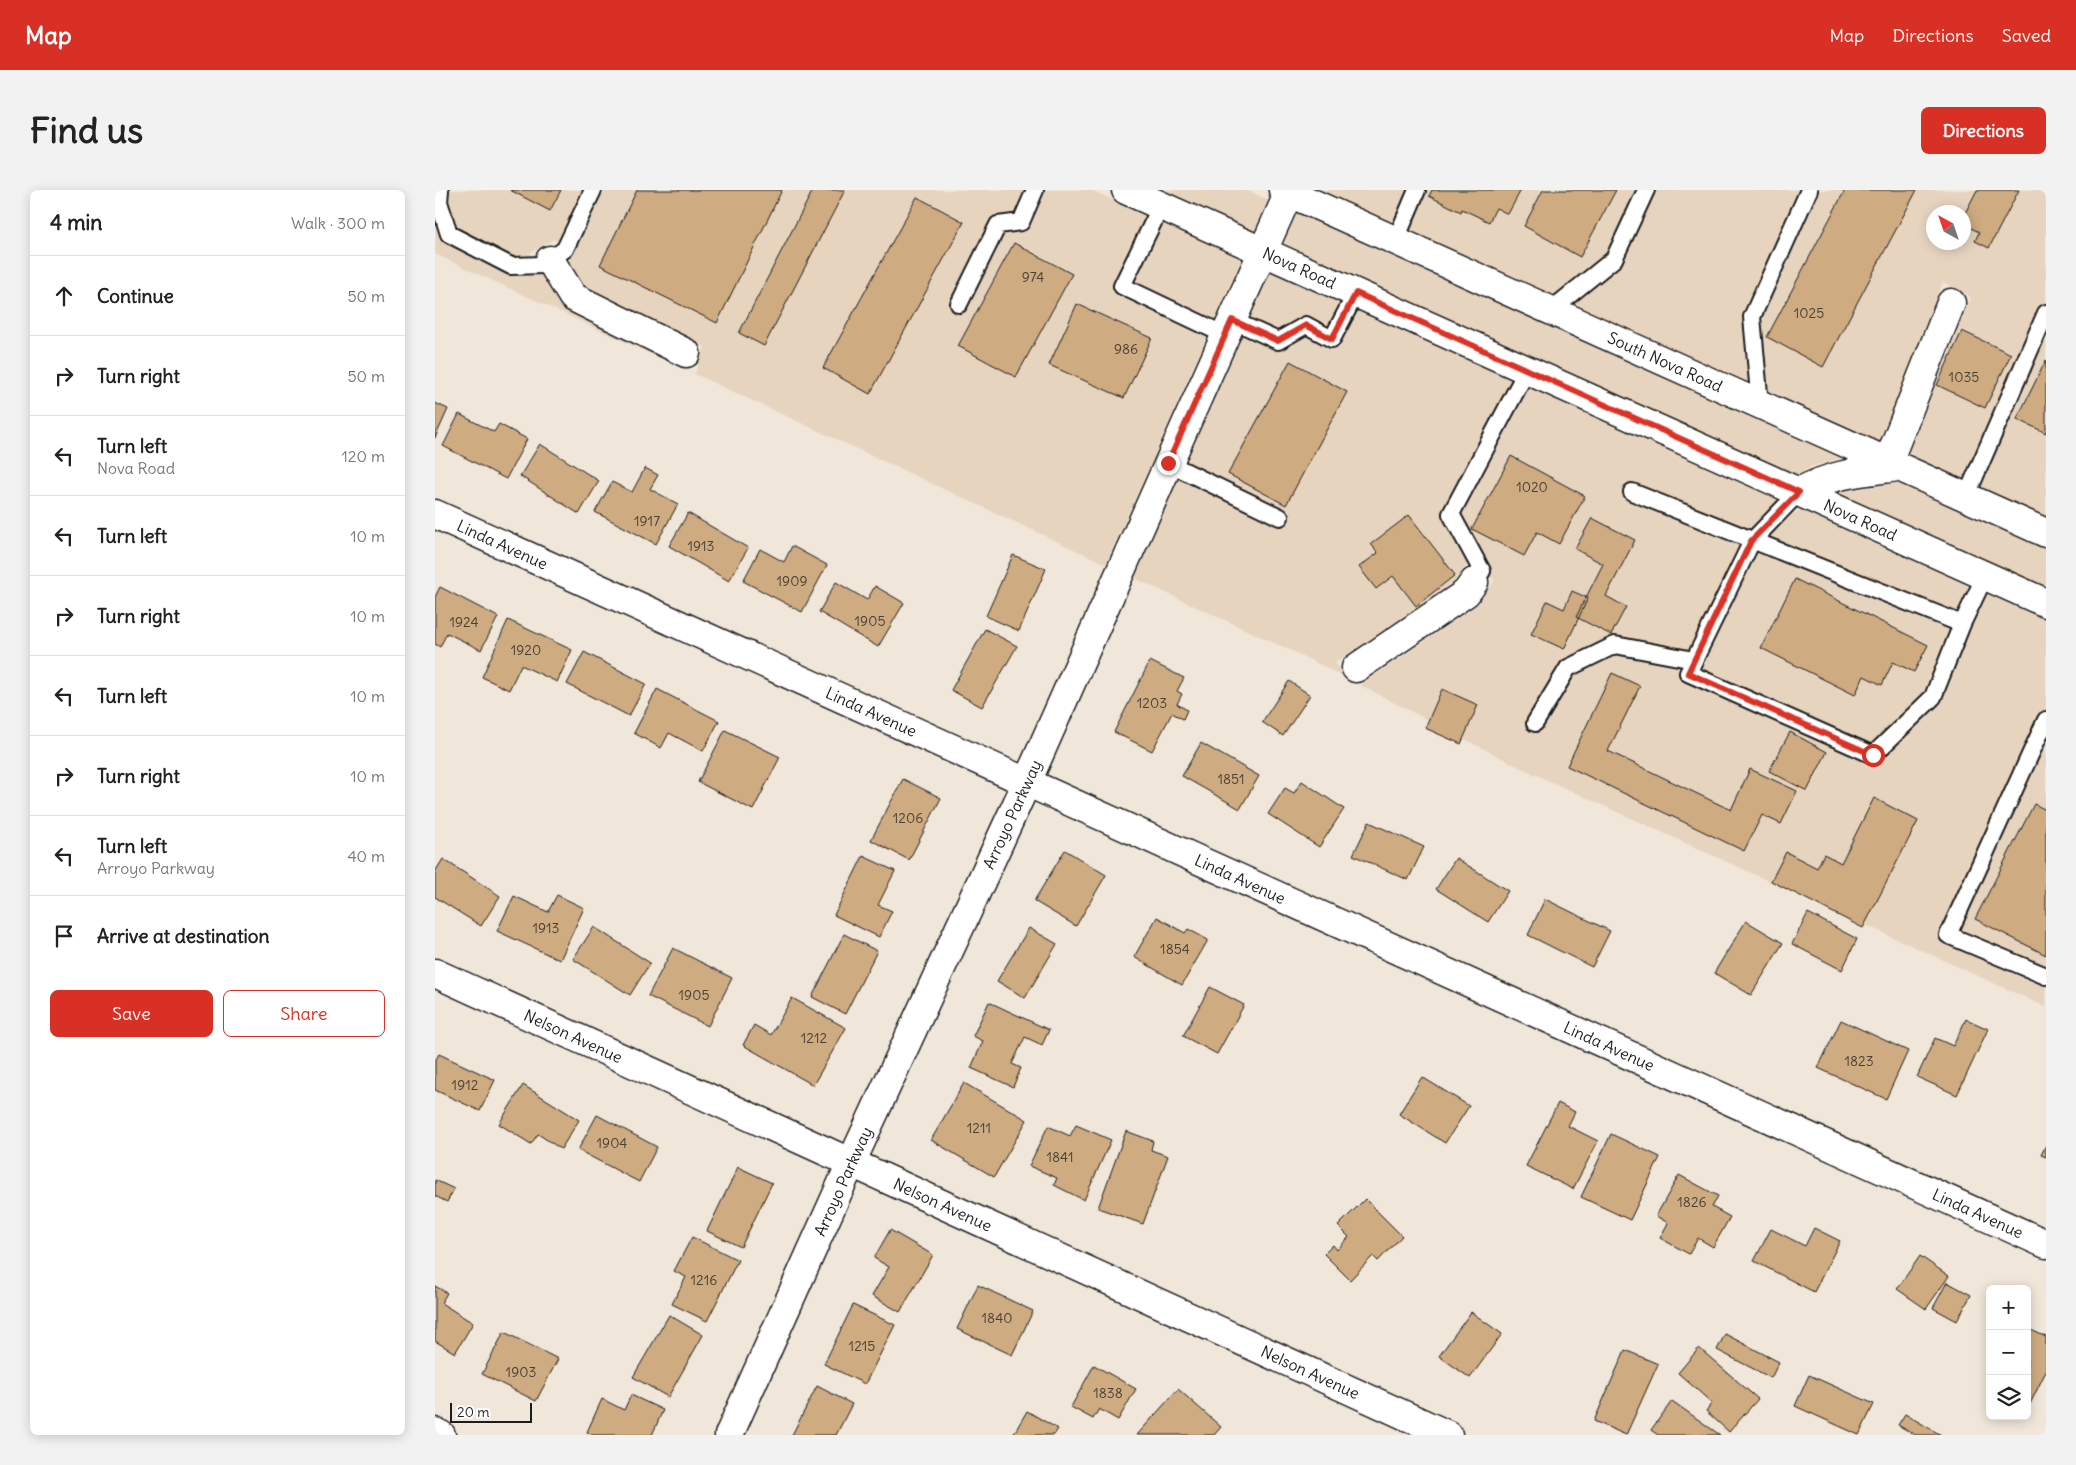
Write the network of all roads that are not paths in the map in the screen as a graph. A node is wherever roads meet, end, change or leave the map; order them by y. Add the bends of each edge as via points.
1 (440, 190) edge
2 (593, 190) edge
3 (1035, 190) edge
4 (1126, 190) edge
5 (1417, 190) edge
6 (1646, 190) edge
7 (1809, 190) edge
8 (1287, 191) edge
9 (1161, 206) junction
10 (1395, 242) junction
11 (1263, 251) junction
12 (550, 260) junction
13 (1356, 293) junction
14 (1951, 303) dead end
15 (959, 304) dead end
16 (1551, 310) junction
17 (2045, 316) edge
18 (1228, 328) junction
19 (686, 353) dead end
20 (1527, 370) junction
21 (1760, 405) junction
22 (1168, 463) junction
23 (1893, 465) junction
24 (1632, 492) dead end
25 (1799, 492) junction
26 (1966, 497) junction
27 (435, 514) edge
28 (1280, 517) dead end
29 (2046, 533) edge
30 (1751, 541) junction
31 (1985, 576) junction
32 (1474, 582) joint
33 (2046, 603) edge
34 (1962, 624) junction
35 (1694, 660) junction
36 (1356, 668) dead end
37 (2046, 720) edge
38 (1535, 723) dead end
39 (1027, 782) junction
40 (435, 974) edge
41 (2046, 976) edge
42 (851, 1163) junction
43 (2046, 1244) edge
44 (435, 1432) edge
45 (441, 1435) edge
46 (729, 1435) edge
47 (1448, 1435) edge

1 - 12 lane via 439,202 449,234 511,266 543,265
2 - 12 lane via 565,249
3 - 15 lane via 1021,222 998,225
4 - 9 street, Nova Road
5 - 10 lane
6 - 16 lane via 1614,259
7 - 21 lane via 1753,318
8 - 10 street, South Nova Road
8 - 11 street, Arroyo Parkway
9 - 11 street, Nova Road
9 - 18 lane via 1122,286
10 - 16 street, South Nova Road
11 - 13 street, Nova Road
11 - 18 street, Arroyo Parkway
12 - 19 street via 573,297
13 - 18 lane via 1332,339 1306,325 1278,341
13 - 20 street, Nova Road
14 - 23 street
16 - 21 street, South Nova Road
17 - 26 lane
18 - 22 street, Arroyo Parkway
20 - 25 street, Nova Road
20 - 32 lane via 1451,514 1482,571
21 - 23 street, South Nova Road
22 - 28 lane
22 - 39 street, Arroyo Parkway
23 - 25 street via 1843,474 1819,481
23 - 26 street, South Nova Road
24 - 30 lane
25 - 30 lane
25 - 31 street, Nova Road
26 - 29 street, South Nova Road
27 - 39 street, Linda Avenue
30 - 34 lane
30 - 35 lane
31 - 33 street, Nova Road
31 - 34 lane
32 - 36 street via 1466,593
34 - 35 lane via 1933,697 1873,755 1688,673
35 - 38 lane via 1615,645 1568,668
37 - 41 lane via 1948,935
39 - 42 street, Arroyo Parkway
39 - 43 street, Linda Avenue
40 - 42 street, Nelson Avenue
42 - 46 street, Arroyo Parkway
42 - 47 street, Nelson Avenue
44 - 45 street

